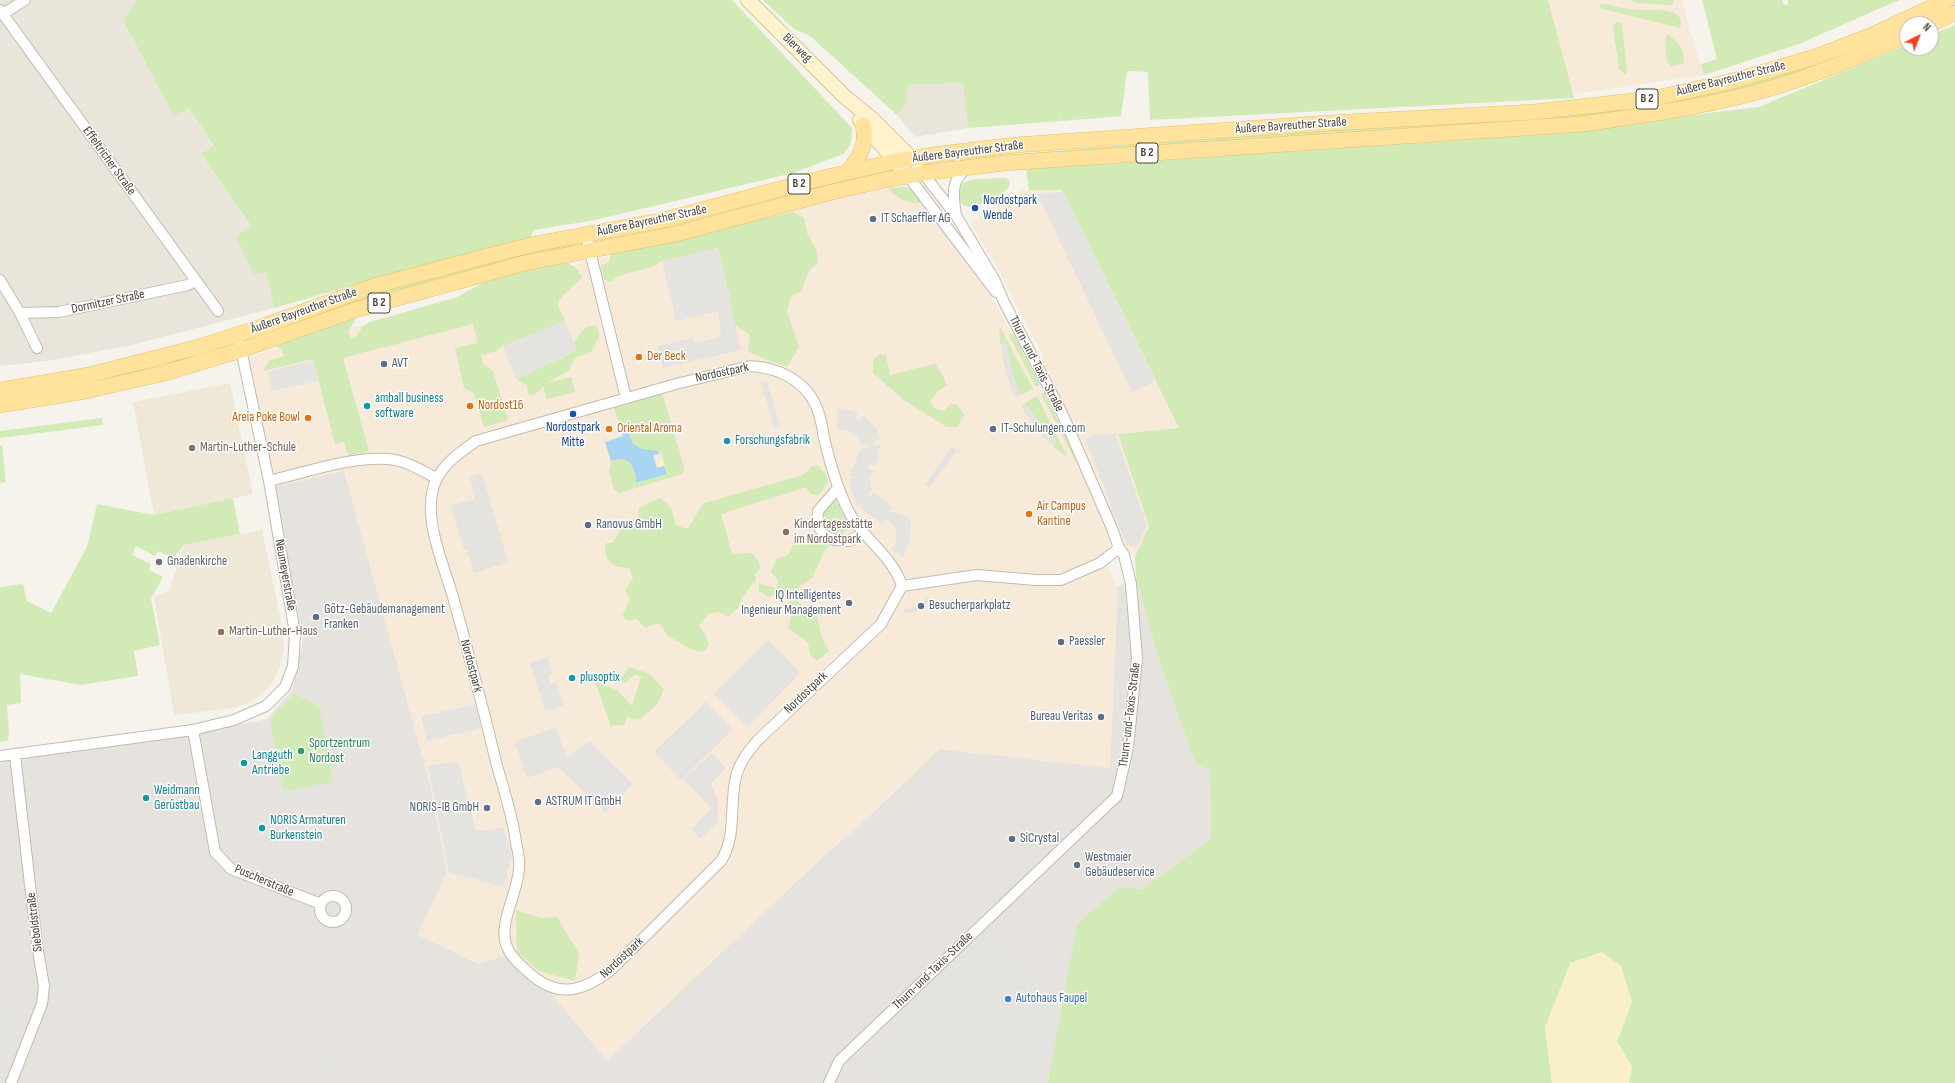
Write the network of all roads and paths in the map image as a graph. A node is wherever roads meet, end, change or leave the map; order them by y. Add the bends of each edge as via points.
1 (25, 0) edge
2 (748, 0) edge
3 (1948, 0) edge
4 (1, 12) edge
5 (1955, 13) edge
6 (1939, 20) edge
7 (1899, 38) edge
8 (845, 96) junction
9 (863, 125) junction
10 (904, 160) junction
11 (968, 167) junction
12 (848, 171) junction
13 (924, 173) junction
14 (908, 176) junction
15 (957, 217) junction
16 (586, 235) junction
17 (589, 250) junction
18 (195, 281) junction
19 (1, 284) edge
20 (1004, 302) junction
21 (218, 311) dead end
22 (20, 313) junction
23 (237, 335) junction
24 (37, 348) dead end
25 (241, 350) junction
26 (0, 390) edge
27 (626, 398) junction
28 (0, 405) edge
29 (436, 478) junction
30 (269, 481) junction
31 (838, 488) junction
32 (864, 532) junction
33 (1119, 548) junction
34 (902, 586) junction
35 (193, 730) junction
36 (15, 755) junction
37 (0, 756) edge
38 (321, 904) dead end
39 (11, 1083) edge
40 (829, 1083) edge

1 - 4 street
2 - 8 main road, Bierweg
3 - 10 main road, Äußere Bayreuther Straße / B 2 via 1870,36 1815,57 1734,81 1650,99 1534,112 1015,145
4 - 18 street, Effeltricher Straße
5 - 6 main road
7 - 11 main road, Äußere Bayreuther Straße / B 2 via 1817,72 1752,94 1636,117 1583,124
8 - 9 main road, Bierweg
8 - 10 main road, Bierweg via 872,119
9 - 10 main road, Bierweg
9 - 12 main road via 863,151
10 - 12 main road, Äußere Bayreuther Straße / B 2
10 - 13 street, Bierweg
10 - 14 main road
11 - 13 main road, Äußere Bayreuther Straße / B 2
11 - 15 street via 953,190
12 - 16 main road, Äußere Bayreuther Straße / B 2 via 680,216
13 - 14 main road, Äußere Bayreuther Straße / B 2
13 - 15 street, Thurn-und-Taxis-Straße
14 - 17 main road, Äußere Bayreuther Straße / B 2 via 828,193 676,234
14 - 20 street, Thurn-und-Taxis-Straße
15 - 20 street, Thurn-und-Taxis-Straße via 981,255
16 - 17 street
16 - 23 main road, Äußere Bayreuther Straße / B 2 via 506,251 374,286
17 - 25 main road, Äußere Bayreuther Straße / B 2 via 525,263 407,295 337,316
17 - 27 street
18 - 21 street, Effeltricher Straße
18 - 22 street, Dormitzer Straße via 188,285 59,312
19 - 22 street
20 - 33 street, Thurn-und-Taxis-Straße via 1062,413 1112,526
22 - 24 street
23 - 25 street, Neumeyerstraße
23 - 26 main road, Äußere Bayreuther Straße / B 2 via 141,363
25 - 28 main road, Äußere Bayreuther Straße / B 2 via 102,388
25 - 30 street, Neumeyerstraße
27 - 29 street, Nordostpark via 476,441 458,453
27 - 31 street, Nordostpark via 741,367 767,367 786,374 804,388 816,404
29 - 30 street via 414,466 388,459 326,467
29 - 34 street, Nordostpark via 431,507 438,552 478,689 516,840 519,870 504,935 515,961 549,987 560,990 580,989 611,970 721,861 730,843 737,774 742,760 757,741 881,624
30 - 35 street, Neumeyerstraße via 294,633 293,666 284,687 266,706 234,720
31 - 32 street, Nordostpark via 850,514
31 - 32 street via 818,511 817,524 824,535 835,540 849,541
32 - 34 street, Nordostpark via 898,573
33 - 34 street via 1100,563 1061,580 978,575
33 - 40 street, Thurn-und-Taxis-Straße via 1124,555 1131,584 1137,658 1128,748 1117,796 839,1061
35 - 36 street, Neumeyerstraße
35 - 38 street, Puscherstraße via 215,852 231,869
36 - 37 street, Neumeyerstraße
36 - 39 street, Sieboldstraße via 44,986 42,1004

